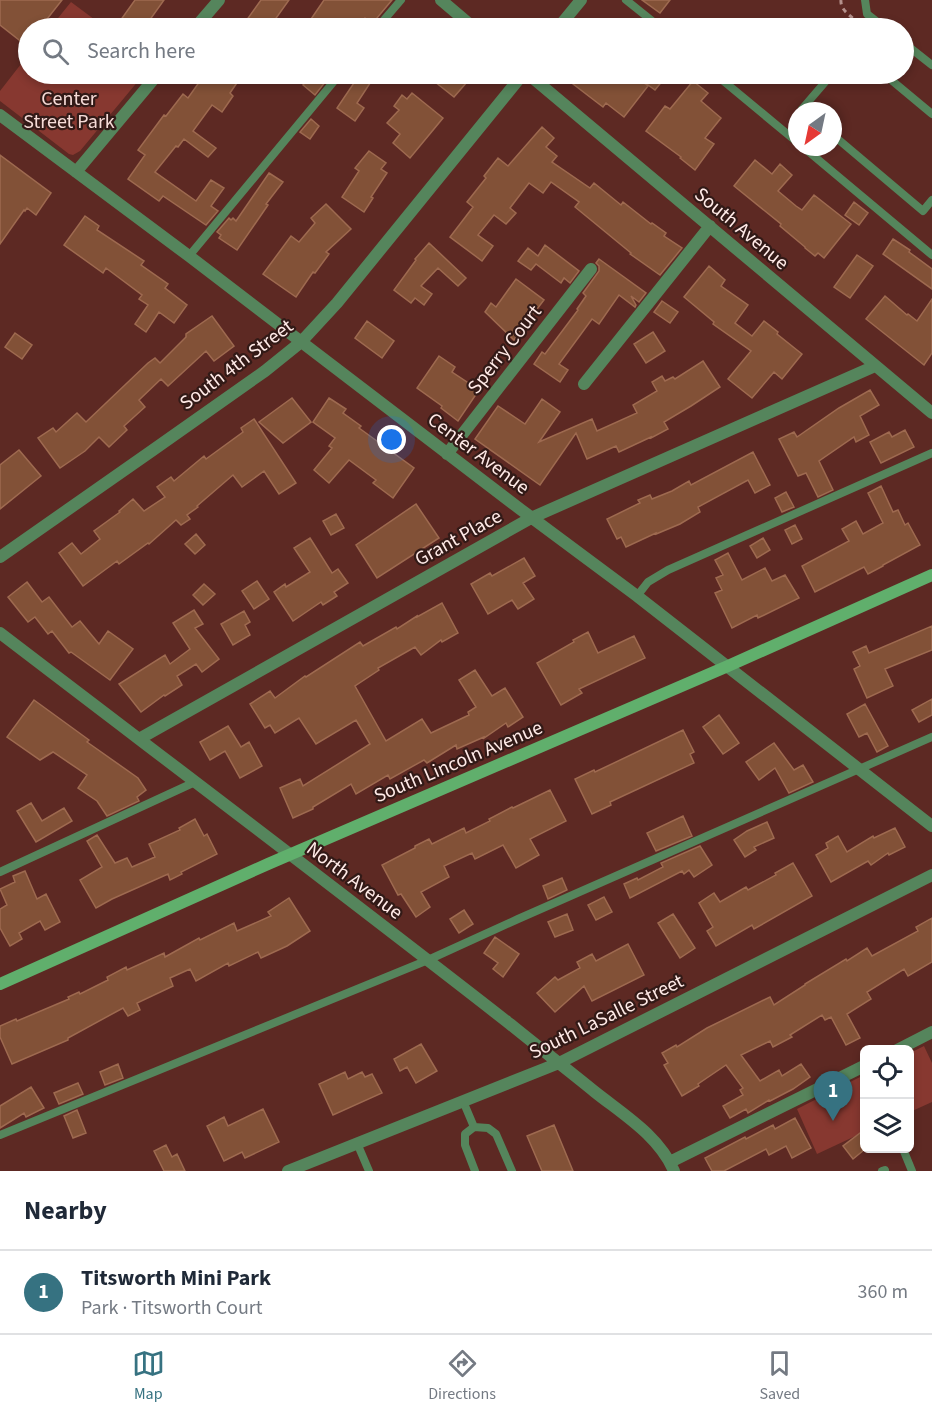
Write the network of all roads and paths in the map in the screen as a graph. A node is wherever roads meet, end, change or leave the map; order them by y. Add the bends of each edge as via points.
1 (219, 0) edge
2 (401, 0) edge
3 (441, 0) edge
4 (580, 0) edge
5 (626, 0) edge
6 (841, 0) edge
7 (865, 0) edge
8 (204, 18) edge
9 (386, 18) edge
10 (462, 18) edge
11 (566, 18) edge
12 (648, 18) edge
13 (853, 18) edge
14 (872, 18) edge
15 (914, 51) edge
16 (932, 65) edge
17 (150, 84) edge
18 (332, 84) edge
19 (514, 84) edge
20 (540, 84) edge
21 (726, 84) edge
22 (823, 84) edge
23 (896, 84) edge
24 (808, 102) edge
25 (932, 114) edge
26 (0, 115) edge
27 (788, 135) edge
28 (842, 143) edge
29 (814, 156) edge
30 (76, 172) junction
31 (932, 200) edge
32 (710, 226) junction
33 (932, 255) edge
34 (189, 256) junction
35 (591, 269) dead end
36 (301, 342) junction
37 (875, 366) junction
38 (584, 384) dead end
39 (932, 413) edge
40 (932, 453) edge
41 (447, 454) junction
42 (531, 518) junction
43 (0, 557) edge
44 (932, 575) edge
45 (637, 596) junction
46 (0, 633) edge
47 (728, 666) junction
48 (932, 737) edge
49 (139, 739) junction
50 (860, 769) junction
51 (195, 782) junction
52 (932, 826) edge
53 (290, 855) junction
54 (0, 872) edge
55 (932, 875) edge
56 (428, 960) junction
57 (0, 984) edge
58 (932, 1032) edge
59 (907, 1045) edge
60 (559, 1063) junction
61 (860, 1068) edge
62 (463, 1101) junction
63 (474, 1127) junction
64 (0, 1135) edge
65 (357, 1143) junction
66 (905, 1153) edge
67 (672, 1167) edge
68 (288, 1171) edge
69 (369, 1171) edge
70 (476, 1171) edge
71 (512, 1171) edge
72 (912, 1171) edge

1 - 8 street
2 - 9 lane
3 - 10 street
4 - 11 street
5 - 12 lane
6 - 13 path via 843,10
7 - 14 lane via 867,14
15 - 16 lane
17 - 30 street
18 - 34 lane
19 - 36 street, South 4th Street
20 - 32 street, South Avenue
21 - 27 lane
22 - 24 lane
23 - 25 lane
26 - 30 street, Center Avenue
28 - 31 lane via 923,211
29 - 33 lane
30 - 34 street, Center Avenue
32 - 37 street, South Avenue
32 - 38 street
34 - 36 street, Center Avenue
35 - 41 street, Sperry Court
36 - 41 street, Center Avenue
36 - 43 street, South 4th Street
37 - 39 street, South Avenue
37 - 42 street, Grant Place
40 - 45 lane via 668,570 648,582
41 - 42 street, Center Avenue
42 - 45 street, Center Avenue
42 - 49 street, Grant Place
44 - 47 street, South Lincoln Avenue
45 - 47 street, Center Avenue
46 - 49 street, North Avenue
47 - 50 street, Center Avenue
47 - 53 street, South Lincoln Avenue
48 - 50 lane
49 - 51 street, North Avenue
50 - 52 street, Center Avenue
50 - 56 lane
51 - 53 street, North Avenue
51 - 54 lane
53 - 56 street, North Avenue
53 - 57 street, South Lincoln Avenue
55 - 60 street, South LaSalle Street
56 - 60 street, North Avenue
56 - 64 lane
58 - 59 street
60 - 62 street, South LaSalle Street
60 - 67 street, North Avenue via 645,1132
61 - 67 street
62 - 63 lane
62 - 65 street, South LaSalle Street
63 - 70 lane via 465,1134 465,1145
63 - 71 lane via 488,1128 496,1134
65 - 68 street, South LaSalle Street
65 - 69 lane
66 - 72 lane

